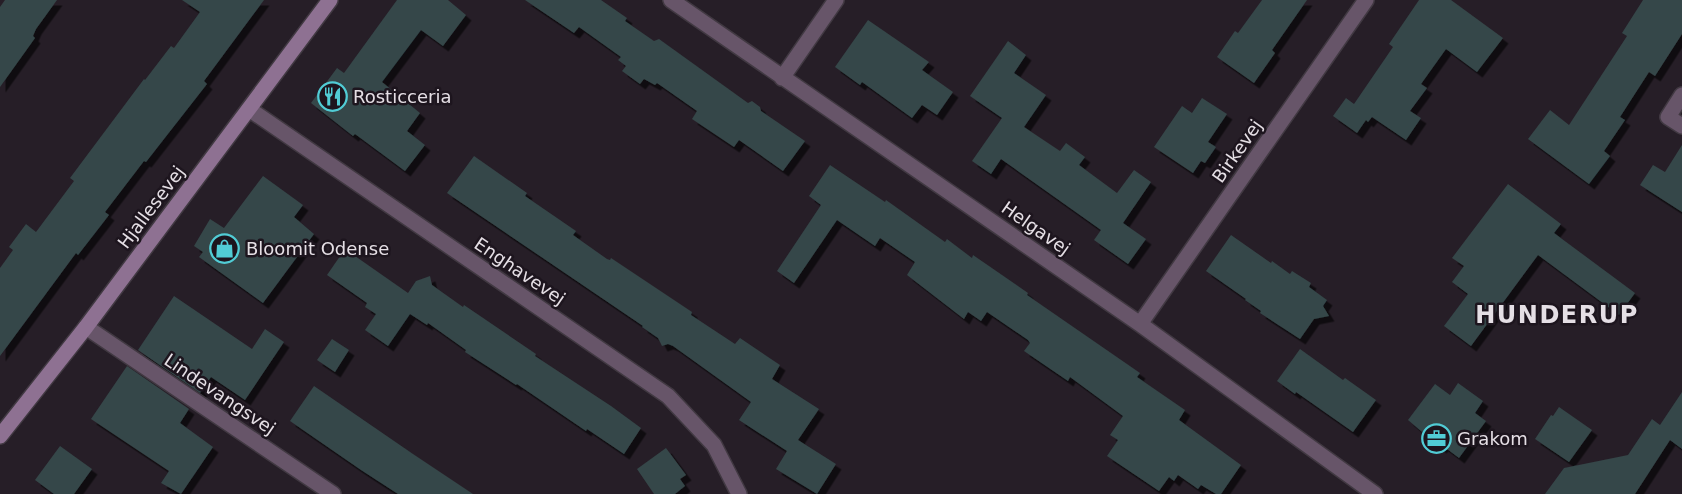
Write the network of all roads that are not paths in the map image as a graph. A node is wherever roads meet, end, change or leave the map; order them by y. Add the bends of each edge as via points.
1 (330, 0) edge
2 (671, 0) edge
3 (836, 0) edge
4 (1366, 0) edge
5 (782, 78) junction
6 (1682, 94) edge
7 (249, 109) junction
8 (1682, 126) edge
9 (1140, 324) junction
10 (86, 327) junction
11 (0, 436) edge
12 (333, 494) edge
13 (739, 494) edge
14 (1375, 494) edge

1 - 7 street, Hjallesevej
2 - 5 street, Helgavej
3 - 5 street
4 - 9 street, Birkevej
5 - 9 street, Helgavej
6 - 8 street via 1668,117
7 - 10 street, Hjallesevej
7 - 13 street, Enghavevej via 668,396 714,445
9 - 14 street, Helgavej
10 - 11 street, Hjallesevej
10 - 12 street, Lindevangsvej

